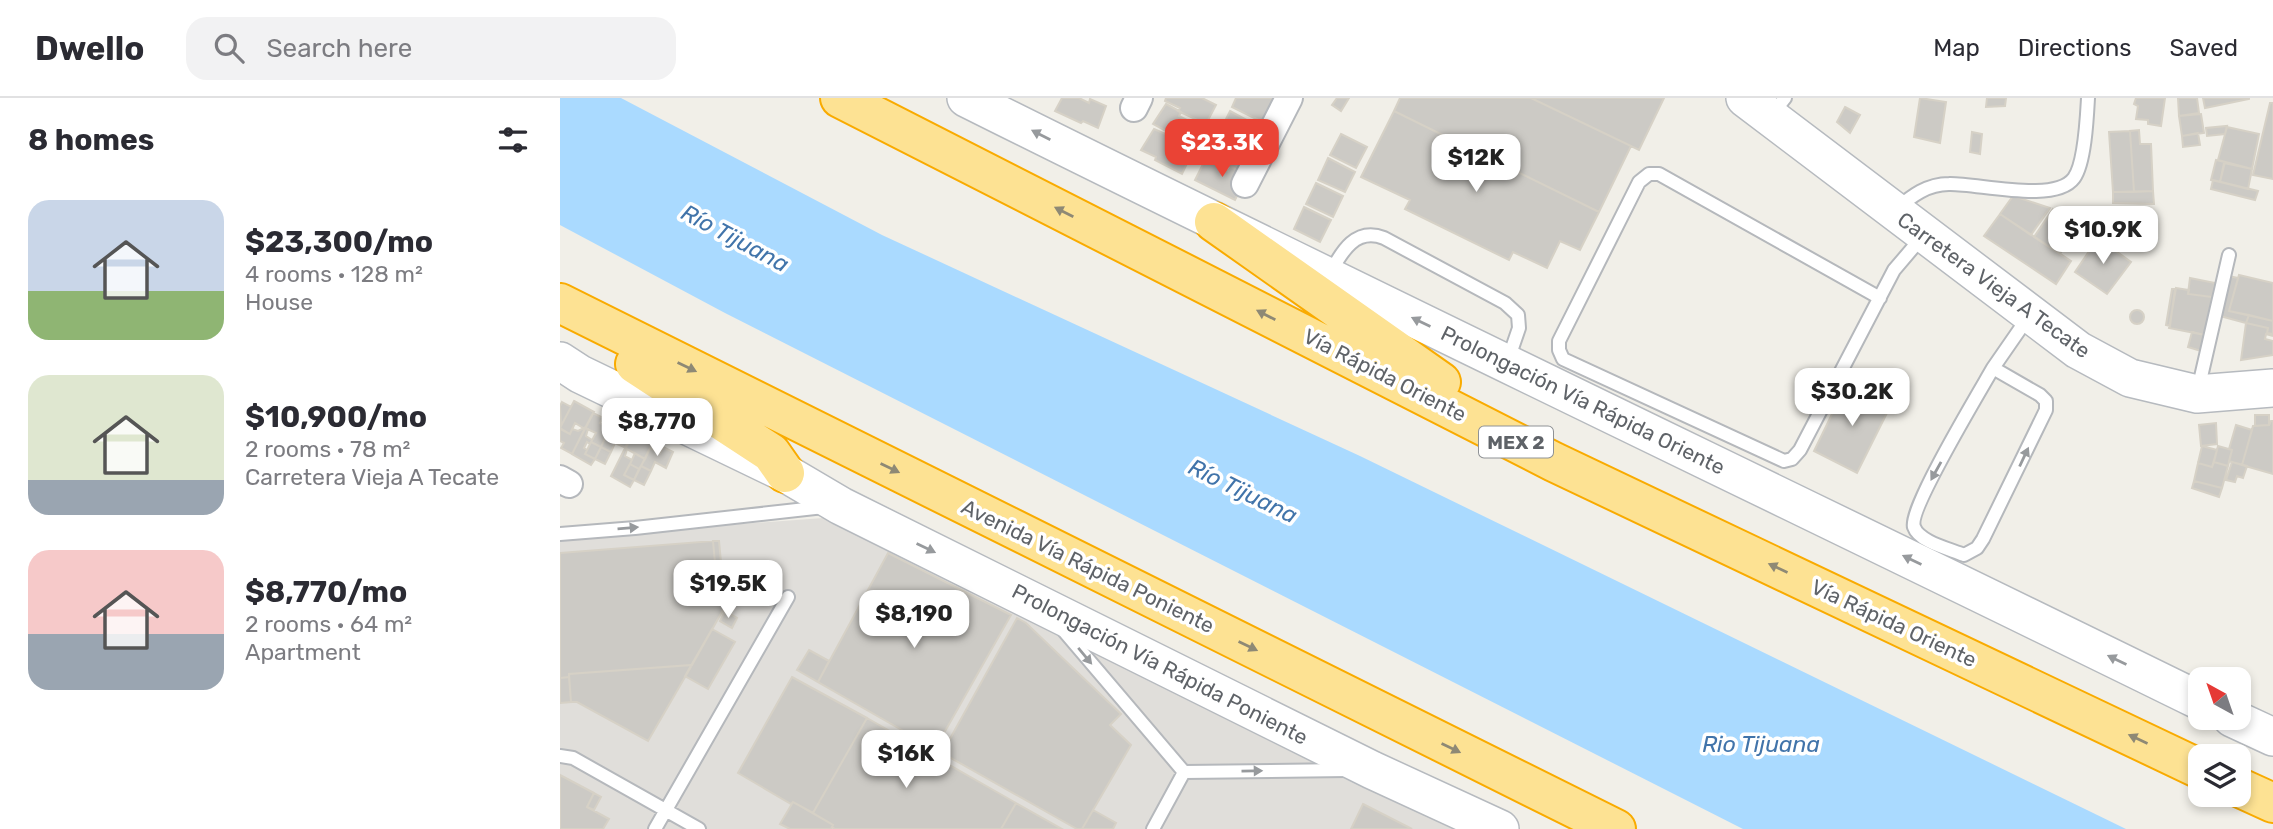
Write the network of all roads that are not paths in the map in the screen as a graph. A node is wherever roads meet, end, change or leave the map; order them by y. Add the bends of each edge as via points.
1 (840, 98) edge
2 (967, 98) edge
3 (1289, 98) edge
4 (2088, 98) edge
5 (1767, 104) edge
6 (1245, 184) dead end
7 (1893, 211) junction
8 (1214, 222) junction
9 (1924, 234) junction
10 (2229, 255) dead end
11 (1328, 277) junction
12 (1880, 298) junction
13 (560, 304) edge
14 (2030, 314) junction
15 (560, 361) edge
16 (1507, 363) junction
17 (1993, 368) junction
18 (2273, 388) edge
19 (2197, 394) junction
20 (1554, 462) junction
21 (785, 473) junction
22 (841, 506) junction
23 (560, 534) edge
24 (788, 597) dead end
25 (1041, 604) junction
26 (2188, 695) edge
27 (2251, 727) edge
28 (2273, 737) edge
29 (560, 756) edge
30 (2188, 763) edge
31 (1372, 770) junction
32 (1184, 772) junction
33 (2251, 793) edge
34 (2273, 803) edge
35 (665, 811) junction
36 (1601, 825) edge
37 (655, 829) edge
38 (699, 829) edge
39 (1153, 829) edge
40 (1500, 829) edge

20 -> 1 highway, Vía Rápida Oriente / MEX 2
8 -> 2 main road, Prolongación Vía Rápida Oriente
3 - 6 street
4 - 7 lane via 2087,128 2077,170 2074,178 2059,188 2013,190 1947,183 1921,190
5 - 7 main road, Carretera Vieja A Tecate
7 - 9 main road, Carretera Vieja A Tecate
8 - 11 main road, Prolongación Vía Rápida Oriente
8 - 20 highway
9 - 12 lane via 1894,270
9 - 14 main road, Carretera Vieja A Tecate
10 - 19 lane
16 -> 11 main road, Prolongación Vía Rápida Oriente
11 - 16 lane via 1357,237 1371,233 1384,238 1505,303 1518,315 1519,328
12 - 12 lane via 1800,450 1784,461 1563,359 1559,349 1639,182 1649,174 1659,174
13 - 21 highway via 589,334 771,453
13 -> 36 highway, Avenida Vía Rápida Poniente
14 - 17 lane
14 - 19 main road, Carretera Vieja A Tecate via 2078,350 2130,378
15 - 21 main road, Prolongación Vía Rápida Poniente
26 -> 16 main road, Prolongación Vía Rápida Oriente
17 -> 17 lane via 1913,518 1922,537 1964,555 1977,548 1989,529 2046,411 2040,394
18 - 19 main road, Carretera Vieja A Tecate
30 -> 20 highway, Vía Rápida Oriente / MEX 2
21 - 22 main road, Prolongación Vía Rápida Poniente
23 -> 22 lane
22 -> 25 main road, Prolongación Vía Rápida Poniente
24 - 35 lane
25 - 31 main road, Prolongación Vía Rápida Poniente
25 -> 32 lane
27 - 28 main road
29 - 35 lane via 573,758
32 -> 31 lane
31 - 40 main road, Prolongación Vía Rápida Poniente
32 - 39 lane
33 - 34 highway
35 - 37 lane
35 - 38 lane

